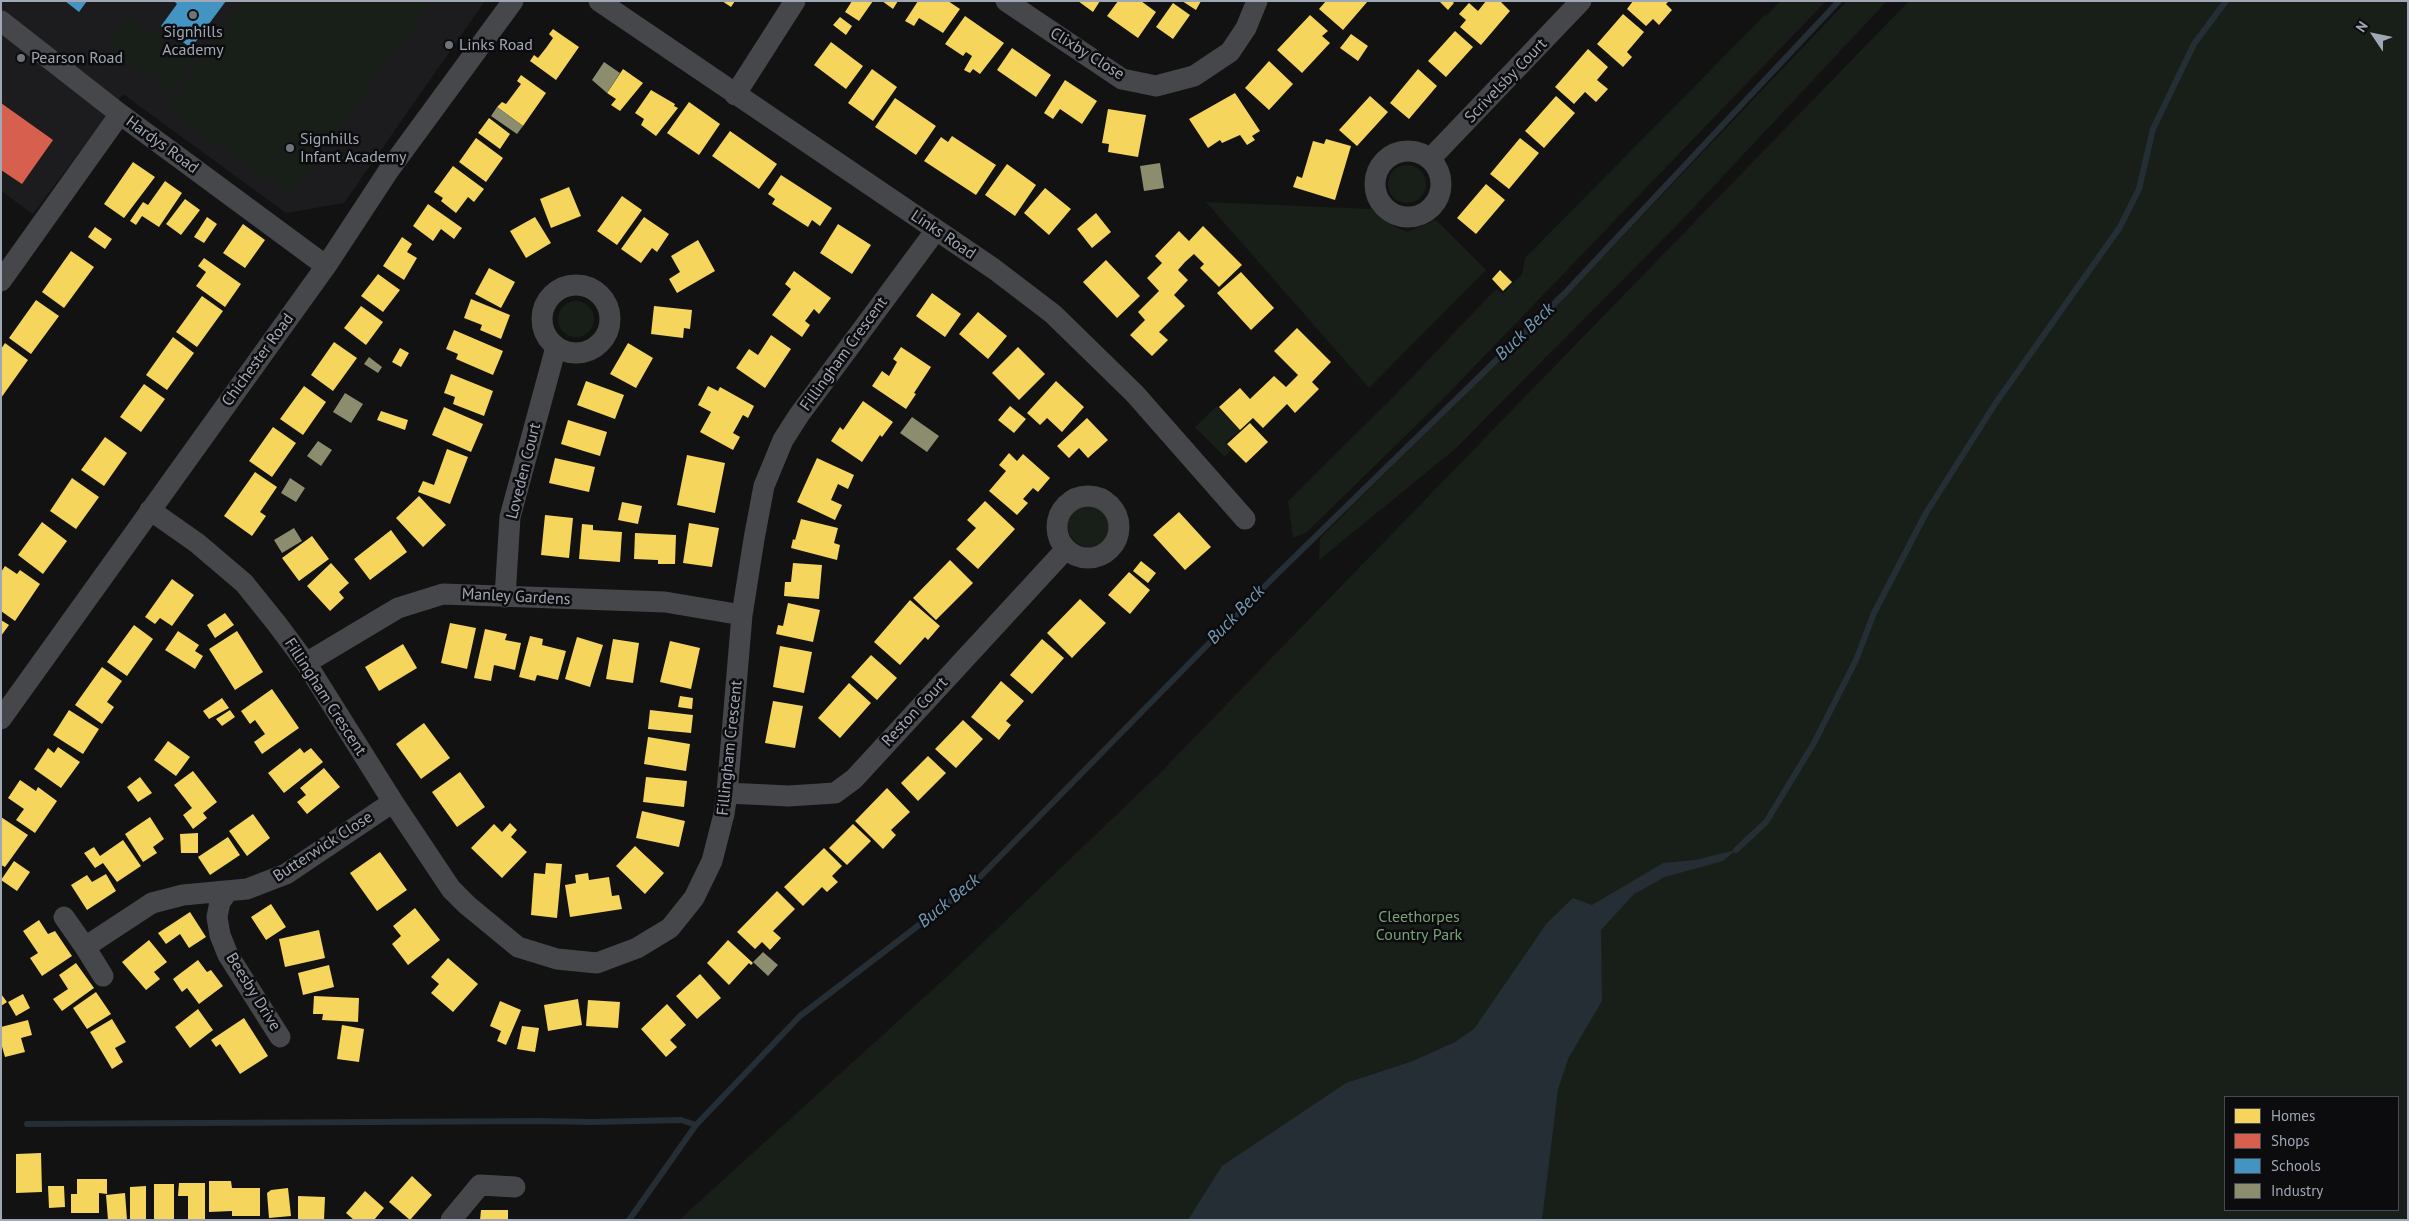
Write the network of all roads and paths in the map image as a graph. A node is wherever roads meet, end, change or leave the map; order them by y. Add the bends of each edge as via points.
1 (513, 1) edge
2 (599, 1) edge
3 (796, 1) edge
4 (1006, 1) edge
5 (1257, 1) edge
6 (1580, 1) edge
7 (1, 21) edge
8 (735, 95) junction
9 (120, 114) junction
10 (1430, 159) dead end
11 (936, 230) junction
12 (326, 266) junction
13 (1, 281) edge
14 (556, 347) dead end
15 (150, 510) junction
16 (1245, 519) dead end
17 (1066, 549) dead end
18 (505, 597) junction
19 (742, 615) junction
20 (306, 663) junction
21 (1, 719) edge
22 (728, 793) junction
23 (393, 802) junction
24 (228, 891) junction
25 (64, 917) dead end
26 (85, 947) junction
27 (103, 976) dead end
28 (280, 1037) dead end
29 (516, 1187) dead end
30 (451, 1220) edge

1 - 12 street, Chichester Road via 389,170
2 - 8 street, Links Road
3 - 8 street
4 - 5 street, Clixby Close via 1122,79 1156,86 1194,76 1230,52 1246,28
6 - 10 street, Scrivelsby Court
7 - 9 street, Hardys Road
8 - 11 street, Links Road
9 - 12 street, Hardys Road
9 - 13 street
11 - 16 street, Links Road via 1053,314 1135,394
11 - 19 street, Fillingham Crescent via 783,440 764,486
12 - 15 street, Chichester Road
14 - 18 street, Loveden Court via 510,517
15 - 20 street, Fillingham Crescent via 197,543 244,583
15 - 21 street, Chichester Road
17 - 22 street, Reston Court via 854,779 835,793 789,796
18 - 19 street, Manley Gardens via 665,602
18 - 20 street, Manley Gardens via 443,594 398,608
19 - 22 street, Fillingham Crescent
20 - 23 street, Fillingham Crescent
22 - 23 street, Fillingham Crescent via 712,861 694,898 670,928 637,948 597,963 557,960 518,947 483,920 452,889
23 - 24 street, Butterwick Close via 286,874 263,884
24 - 26 street, Butterwick Close via 152,903
24 - 28 street, Beesby Drive via 220,902 217,917 220,935 228,955
25 - 26 street
26 - 27 street
29 - 30 street via 480,1185

